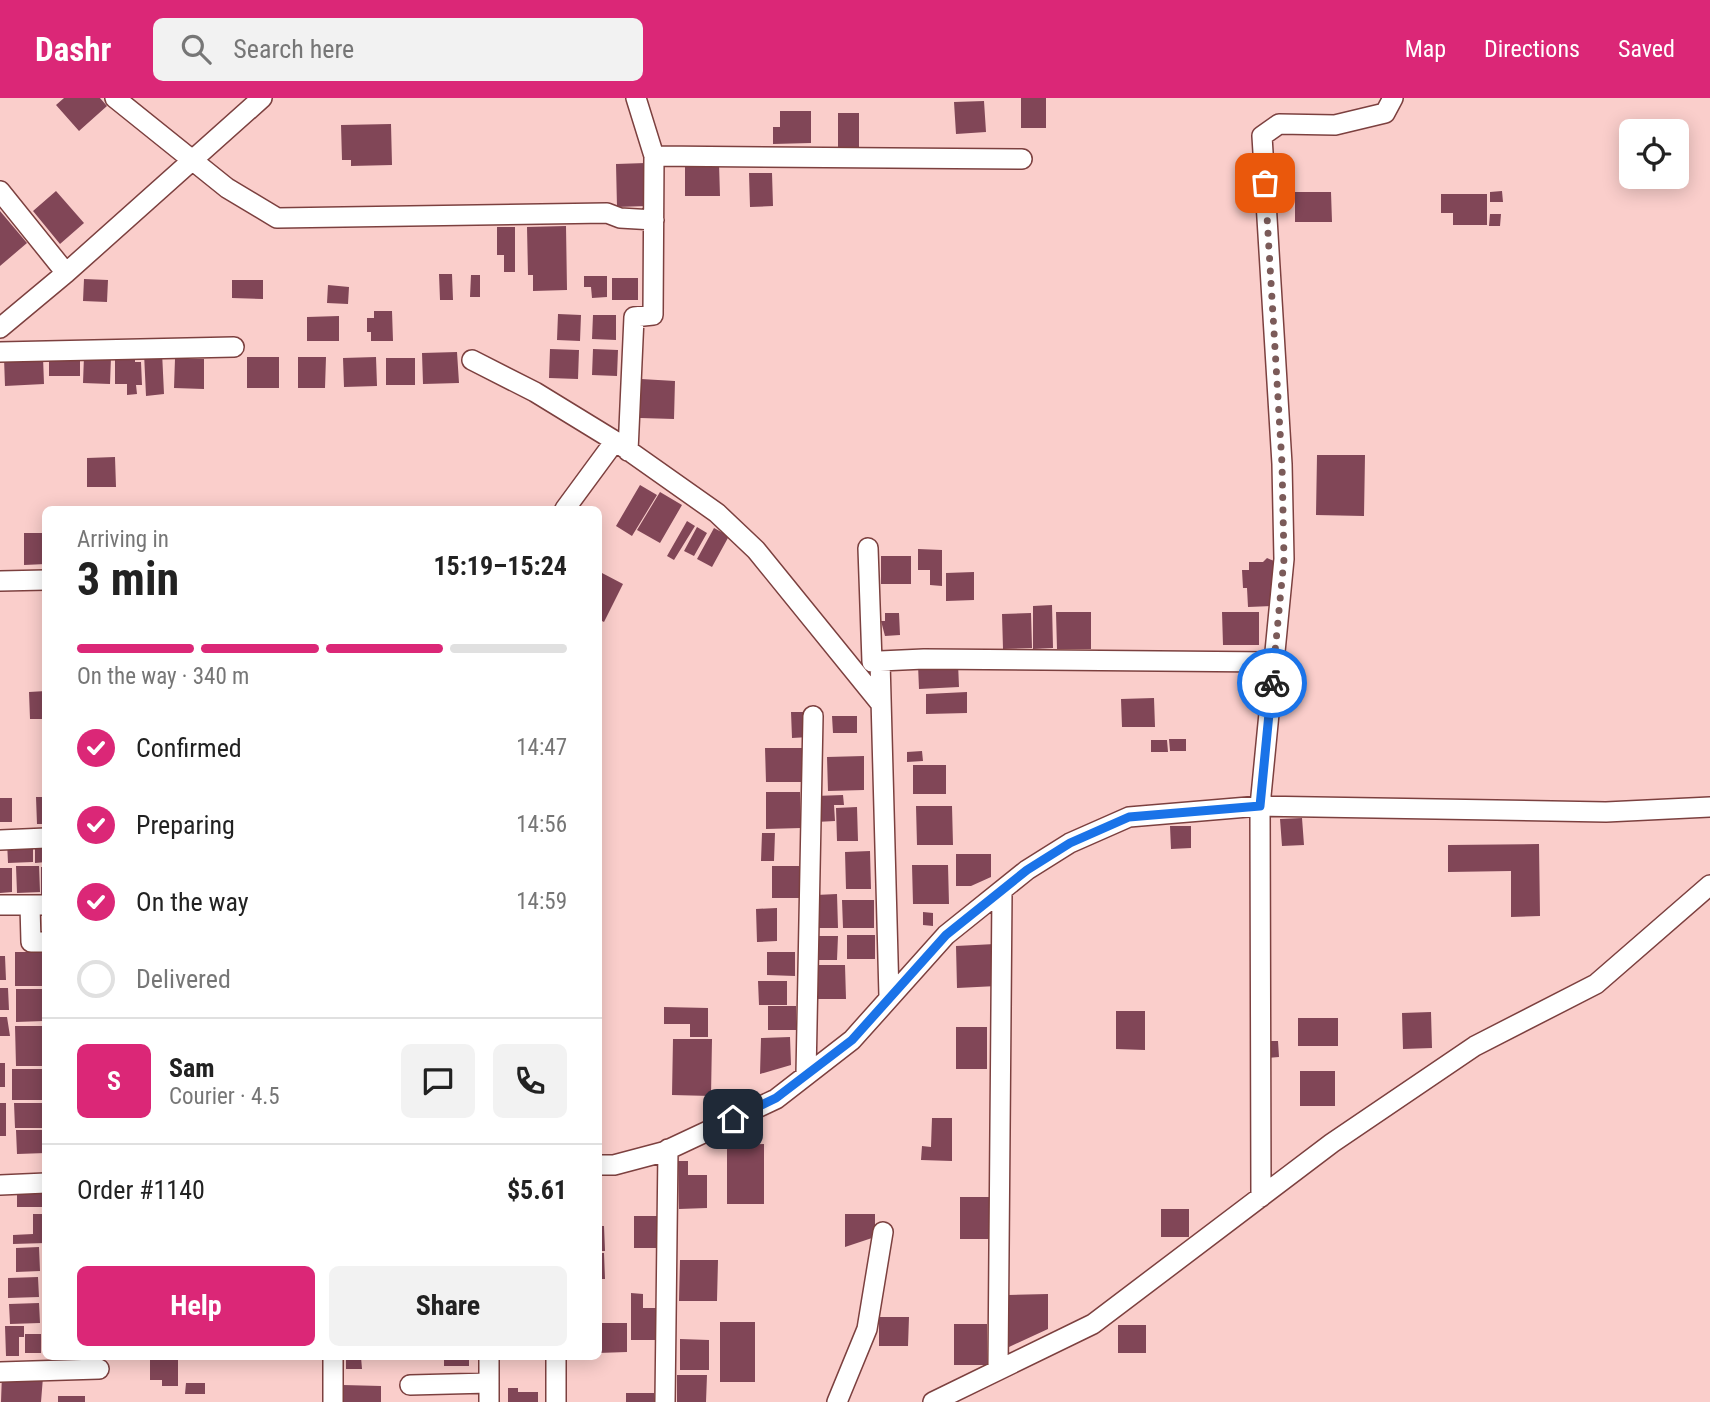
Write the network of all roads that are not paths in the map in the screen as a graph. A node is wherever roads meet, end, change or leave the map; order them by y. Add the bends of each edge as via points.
1 (115, 98) edge
2 (261, 98) edge
3 (636, 98) edge
4 (1393, 98) edge
5 (654, 156) junction
6 (194, 159) junction
7 (1022, 159) dead end
8 (0, 191) edge
9 (654, 220) junction
10 (66, 273) junction
11 (0, 328) edge
12 (234, 347) dead end
13 (0, 352) edge
14 (472, 360) dead end
15 (621, 446) junction
16 (568, 506) edge
17 (868, 548) dead end
18 (42, 580) edge
19 (0, 582) edge
20 (880, 661) junction
21 (1275, 662) junction
22 (881, 704) junction
23 (813, 716) dead end
24 (1260, 806) junction
25 (1710, 807) edge
26 (42, 838) edge
27 (0, 840) edge
28 (1710, 885) edge
29 (1002, 891) junction
30 (0, 905) edge
31 (38, 905) edge
32 (42, 942) edge
33 (889, 996) junction
34 (806, 1075) junction
35 (668, 1149) junction
36 (602, 1165) edge
37 (42, 1183) edge
38 (0, 1185) edge
39 (1261, 1197) junction
40 (883, 1232) dead end
41 (333, 1360) edge
42 (489, 1360) edge
43 (556, 1360) edge
44 (99, 1369) dead end
45 (998, 1370) junction
46 (0, 1372) edge
47 (410, 1385) dead end
48 (489, 1392) edge
49 (333, 1402) edge
50 (556, 1402) edge
51 (665, 1402) edge
52 (837, 1402) edge
53 (933, 1402) edge

1 - 6 street
2 - 6 street
3 - 5 street
4 - 21 street via 1385,113 1335,125 1279,124 1262,136 1282,464 1284,559
5 - 7 street
5 - 9 street
6 - 9 street via 227,188 277,218 607,214
6 - 10 street
8 - 10 street
9 - 15 street via 653,315 634,317
10 - 11 street
12 - 13 street
14 - 15 street via 535,392
15 - 16 street
15 - 22 street via 717,513 756,550
17 - 20 street via 872,662
18 - 19 street
20 - 21 street
20 - 22 street
21 - 24 street
22 - 33 street
23 - 34 street
24 - 25 street via 1606,812
24 - 29 street via 1129,817 1070,843
24 - 39 street
26 - 27 street
28 - 39 street via 1596,984 1475,1046
29 - 33 street via 946,935
29 - 45 street
30 - 31 street
31 - 32 street via 31,942
33 - 34 street via 852,1040
34 - 35 street via 776,1098
35 - 36 street
35 - 51 street
37 - 38 street
39 - 45 street via 1093,1324
40 - 52 street via 867,1329
41 - 49 street
42 - 48 street
43 - 50 street
44 - 46 street
45 - 53 street
47 - 48 street

